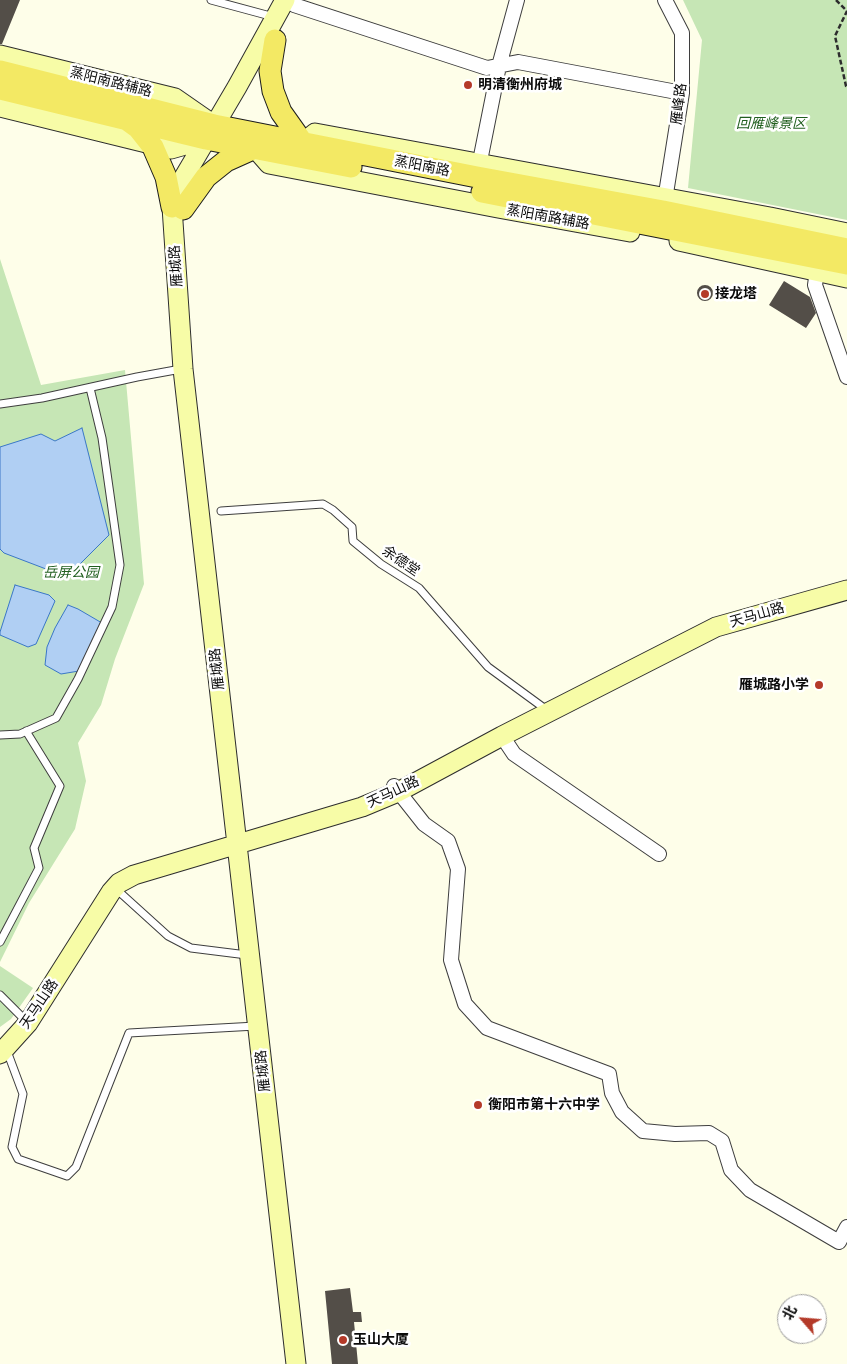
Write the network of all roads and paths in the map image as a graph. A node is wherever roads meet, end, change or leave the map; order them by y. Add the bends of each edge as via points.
1 (211, 0) edge
2 (517, 0) edge
3 (665, 0) edge
4 (836, 0) edge
5 (292, 2) edge
6 (276, 17) junction
7 (275, 40) junction
8 (0, 55) edge
9 (499, 66) junction
10 (0, 71) edge
11 (847, 87) edge
12 (0, 89) edge
13 (682, 93) junction
14 (0, 107) edge
15 (126, 120) junction
16 (216, 133) junction
17 (303, 142) junction
18 (151, 145) junction
19 (255, 148) junction
20 (478, 170) junction
21 (664, 204) junction
22 (178, 208) junction
23 (847, 233) edge
24 (847, 249) edge
25 (847, 264) edge
26 (818, 265) junction
27 (847, 278) edge
28 (183, 369) junction
29 (847, 377) edge
30 (90, 388) junction
31 (0, 404) edge
32 (221, 511) dead end
33 (847, 585) edge
34 (847, 590) edge
35 (544, 708) junction
36 (26, 731) junction
37 (0, 735) edge
38 (502, 736) junction
39 (396, 789) junction
40 (241, 839) junction
41 (659, 854) dead end
42 (115, 888) junction
43 (0, 942) edge
44 (250, 955) junction
45 (0, 995) edge
46 (22, 1018) junction
47 (258, 1026) junction
48 (2, 1049) edge
49 (847, 1227) edge
50 (296, 1364) edge
51 (303, 1364) edge

1 - 6 lane
2 - 9 street
3 - 13 street, 雁峰路 via 682,33
4 - 11 path via 847,11 835,36
5 - 6 street, 雁城路
5 - 7 street, 雁城路
5 - 9 street via 487,68
6 - 16 street, 雁城路
7 - 16 street, 雁城路 via 248,92
7 - 17 main road via 270,72 273,91 281,112
8 - 16 street, 蒸阳南路辅路 via 175,98
9 - 13 street via 518,62
9 - 20 street
10 - 16 main road, 蒸阳南路
12 - 15 main road, 蒸阳南路
13 - 21 street, 雁峰路
14 - 18 street
15 - 16 main road, 蒸阳南路
15 - 18 main road via 138,128
16 - 17 main road, 蒸阳南路
16 - 18 street via 171,149
16 - 19 main road, 蒸阳南路
16 - 22 street, 雁城路 via 184,177
17 - 20 main road, 蒸阳南路
18 - 22 main road
19 - 22 main road via 226,161 206,177
19 - 26 main road, 蒸阳南路
20 - 21 main road, 蒸阳南路
21 - 23 street via 770,217
21 - 24 main road, 蒸阳南路
22 - 28 street, 雁城路
22 - 40 street, 雁城路
25 - 26 main road, 蒸阳南路
26 - 27 street
26 - 29 street via 815,285
28 - 30 lane
28 - 40 street, 雁城路
30 - 31 lane
30 - 36 lane via 102,438 120,565 112,607 56,718
32 - 35 lane, 余德堂 via 323,504 333,510 352,527 353,541 380,564 419,588 488,667
33 - 35 street, 天马山路 via 714,622
34 - 38 street, 天马山路 via 716,627
35 - 39 street, 天马山路
36 - 37 lane
36 - 43 lane via 60,786 34,848 39,868
38 - 39 street, 天马山路
38 - 41 street via 514,754
39 - 40 street, 天马山路
39 - 49 street via 424,824 448,841 458,869 451,960 465,1004 487,1028 608,1074 612,1093 622,1112 643,1131 709,1133 722,1142 731,1170 750,1190 839,1242
40 - 42 street, 天马山路 via 134,875
40 - 44 street, 雁城路
40 - 46 street, 天马山路 via 129,870 115,877 104,888
40 - 51 street, 雁城路
42 - 44 lane via 168,936 191,948
42 - 48 street, 天马山路 via 28,1023
44 - 47 street, 雁城路
45 - 46 lane
46 - 48 street, 天马山路
47 - 48 lane via 129,1033 76,1166 67,1176 18,1159 12,1147 23,1094
47 - 50 street, 雁城路

